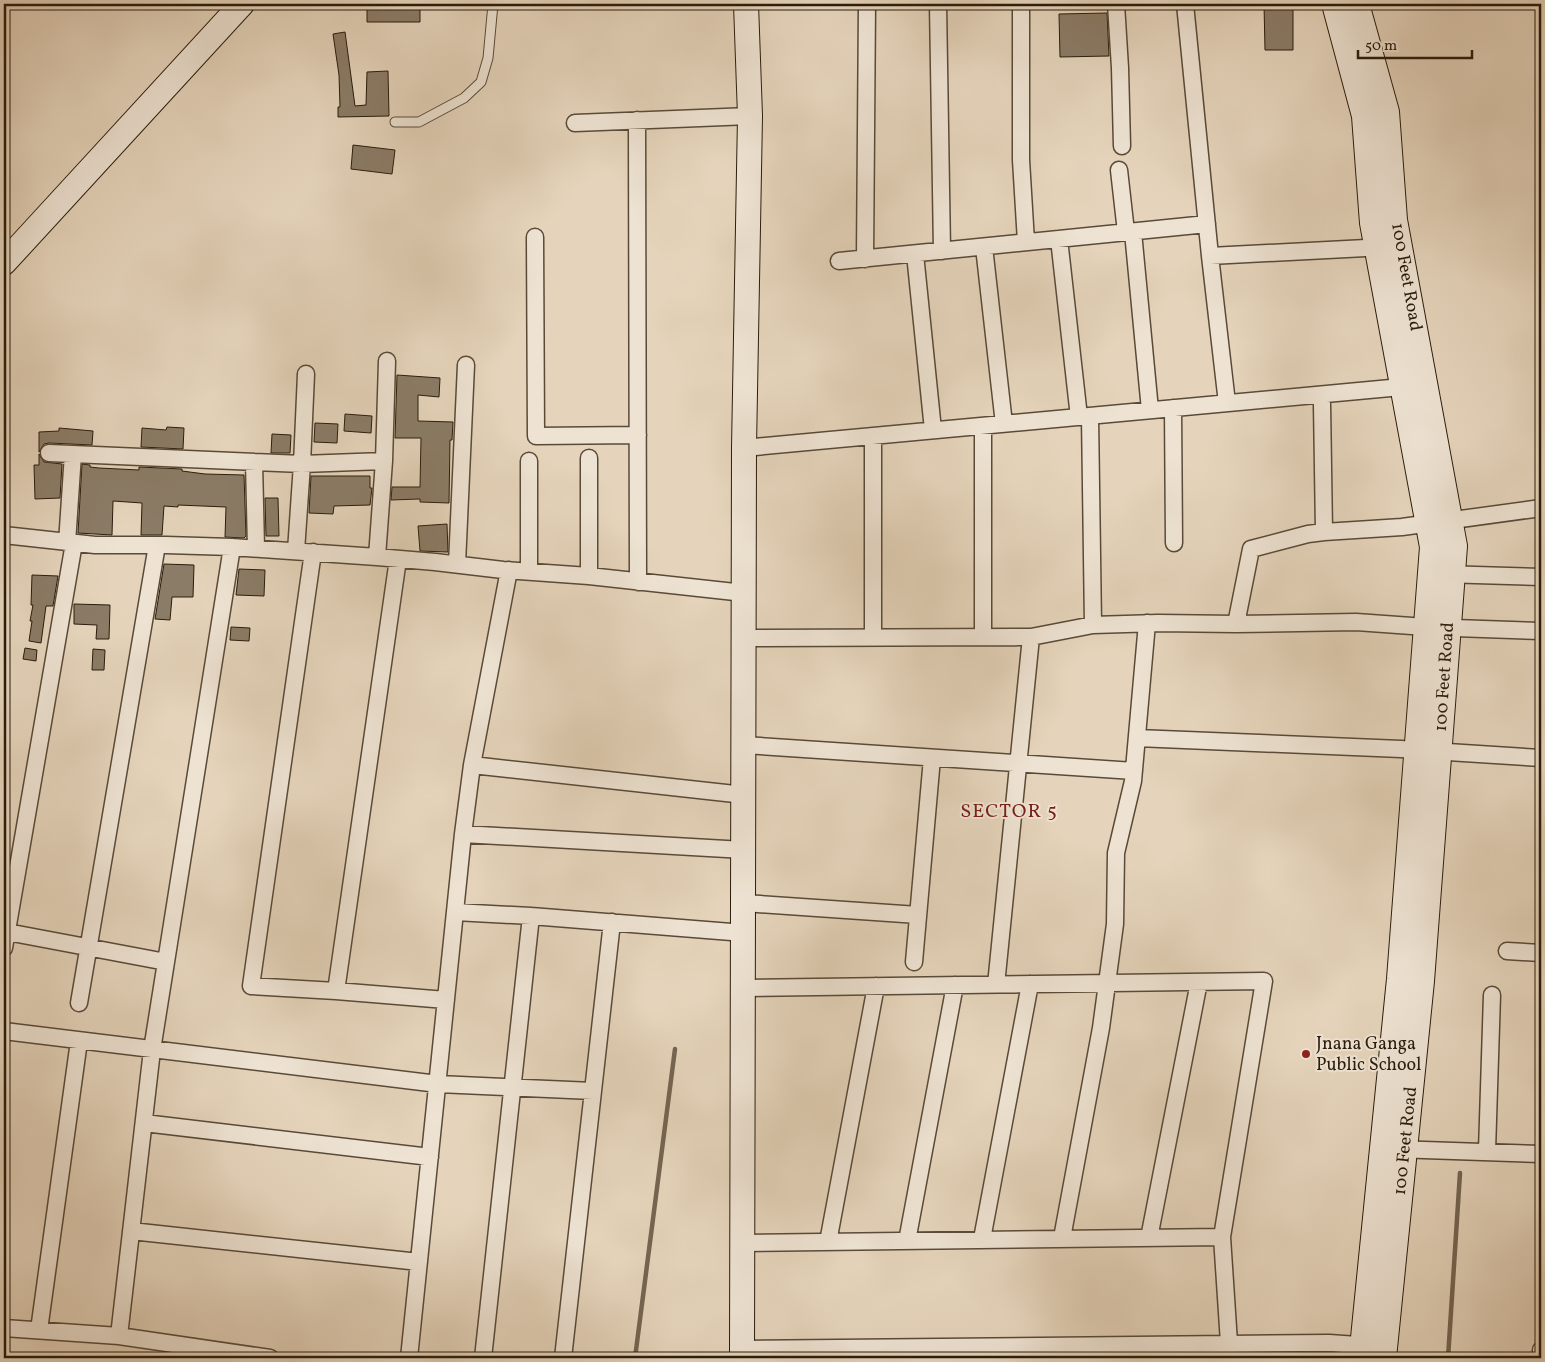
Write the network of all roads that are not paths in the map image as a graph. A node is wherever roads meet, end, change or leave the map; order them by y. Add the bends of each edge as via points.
1 (242, 4) edge
2 (493, 4) edge
3 (746, 4) edge
4 (868, 4) edge
5 (938, 4) edge
6 (1021, 4) edge
7 (1116, 4) edge
8 (1184, 4) edge
9 (1334, 4) edge
10 (1357, 4) edge
11 (750, 116) junction
12 (637, 120) junction
13 (394, 122) dead end
14 (575, 123) dead end
15 (1122, 146) dead end
16 (1119, 170) dead end
17 (1207, 224) junction
18 (1130, 232) junction
19 (535, 237) dead end
20 (1059, 239) junction
21 (1026, 242) junction
22 (984, 247) junction
23 (1388, 247) junction
24 (942, 251) junction
25 (914, 254) junction
26 (1210, 256) junction
27 (865, 259) junction
28 (838, 261) dead end
29 (4, 263) edge
30 (387, 361) dead end
31 (466, 365) dead end
32 (306, 374) dead end
33 (1414, 386) junction
34 (1227, 403) junction
35 (1322, 404) dead end
36 (1173, 408) junction
37 (1150, 410) junction
38 (1085, 416) junction
39 (1004, 424) junction
40 (983, 426) junction
41 (933, 430) junction
42 (638, 435) junction
43 (873, 436) junction
44 (744, 448) junction
45 (49, 453) dead end
46 (73, 454) junction
47 (589, 458) dead end
48 (384, 461) junction
49 (529, 461) dead end
50 (254, 462) junction
51 (302, 464) junction
52 (1541, 508) edge
53 (1439, 522) junction
54 (1324, 532) junction
55 (4, 535) edge
56 (70, 543) junction
57 (1174, 543) dead end
58 (157, 545) junction
59 (232, 547) junction
60 (256, 548) junction
61 (296, 551) junction
62 (313, 552) junction
63 (377, 557) junction
64 (398, 559) junction
65 (457, 564) junction
66 (509, 570) junction
67 (529, 571) junction
68 (1441, 574) junction
69 (589, 576) junction
70 (1541, 577) edge
71 (638, 582) junction
72 (744, 593) junction
73 (1147, 623) junction
74 (1236, 624) junction
75 (1093, 625) junction
76 (1437, 628) junction
77 (1541, 631) edge
78 (873, 637) junction
79 (983, 637) junction
80 (1031, 637) junction
81 (744, 638) junction
82 (1137, 738) junction
83 (744, 745) junction
84 (1428, 750) junction
85 (932, 758) junction
86 (1541, 758) edge
87 (1018, 764) junction
88 (472, 765) junction
89 (1134, 771) junction
90 (744, 795) junction
91 (463, 834) junction
92 (744, 850) junction
93 (744, 903) junction
94 (455, 912) junction
95 (918, 915) junction
96 (531, 916) junction
97 (612, 922) junction
98 (744, 933) junction
99 (5, 940) edge
100 (88, 948) junction
101 (1507, 951) dead end
102 (1541, 953) edge
103 (166, 962) junction
104 (914, 962) dead end
105 (1199, 982) junction
106 (1107, 983) junction
107 (1030, 984) junction
108 (955, 985) junction
109 (996, 985) junction
110 (876, 986) junction
111 (744, 988) junction
112 (336, 991) junction
113 (1492, 995) dead end
114 (446, 1000) junction
115 (78, 1003) dead end
116 (4, 1031) edge
117 (79, 1040) junction
118 (152, 1050) junction
119 (438, 1084) junction
120 (512, 1088) junction
121 (593, 1092) junction
122 (144, 1123) junction
123 (1394, 1149) junction
124 (1487, 1151) junction
125 (1541, 1154) edge
126 (430, 1157) junction
127 (131, 1231) junction
128 (1222, 1237) junction
129 (1062, 1238) junction
130 (1149, 1238) junction
131 (982, 1239) junction
132 (907, 1241) junction
133 (828, 1242) junction
134 (742, 1243) junction
135 (419, 1262) junction
136 (4, 1328) edge
137 (39, 1330) junction
138 (119, 1336) junction
139 (1541, 1350) edge
140 (1166, 1351) edge
141 (1230, 1351) edge
142 (1014, 1352) edge
143 (1090, 1352) edge
144 (1374, 1352) edge
145 (742, 1353) edge
146 (1541, 1354) edge
147 (245, 1356) edge
148 (270, 1358) edge
149 (409, 1358) edge
150 (483, 1358) edge
151 (563, 1358) edge

1 - 29 street
2 - 13 lane via 488,58 482,82 464,98 419,122
3 - 11 street
4 - 27 street
5 - 24 street
6 - 21 street via 1021,160
7 - 15 street
8 - 17 street
9 - 23 street, 100 Feet Road via 1364,116 1372,223
10 - 23 street, 100 Feet Road via 1387,112 1395,220
11 - 12 street
11 - 44 street
12 - 14 street
12 - 42 street
16 - 18 street
17 - 18 street
17 - 26 street
18 - 20 street
18 - 37 street
19 - 42 street via 536,436
20 - 21 street
20 - 38 street
21 - 22 street
22 - 24 street
22 - 39 street
23 - 26 street
23 - 33 street, 100 Feet Road
24 - 25 street
25 - 27 street
25 - 41 street
26 - 34 street
27 - 28 street
30 - 48 street
31 - 65 street
32 - 51 street
33 - 34 street
33 - 53 street, 100 Feet Road
34 - 36 street
35 - 54 street
36 - 37 street
36 - 57 street
37 - 38 street
38 - 39 street
38 - 75 street
39 - 40 street
40 - 41 street
40 - 79 street
41 - 43 street
42 - 71 street
43 - 44 street
43 - 78 street
44 - 72 street
45 - 46 street
46 - 50 street
46 - 56 street
47 - 69 street
48 - 51 street
48 - 63 street
49 - 67 street
50 - 51 street
50 - 60 street
51 - 61 street
52 - 53 street
53 - 54 street
53 - 68 street, 100 Feet Road via 1455,546
54 - 74 street via 1251,548
55 - 56 street
56 - 58 street
56 - 99 street
58 - 59 street
58 - 100 street
59 - 60 street
59 - 103 street
60 - 61 street
61 - 62 street
62 - 63 street
62 - 112 street via 251,986
63 - 64 street
64 - 65 street
64 - 112 street
65 - 66 street
66 - 67 street
66 - 88 street
67 - 69 street
68 - 70 street
68 - 76 street, 100 Feet Road
69 - 71 street
71 - 72 street
72 - 81 street
73 - 74 street
73 - 75 street
73 - 82 street
74 - 76 street via 1356,622
75 - 80 street
76 - 77 street
76 - 84 street, 100 Feet Road
78 - 79 street
78 - 81 street
79 - 80 street
80 - 87 street
81 - 83 street
82 - 84 street
82 - 89 street
83 - 85 street
83 - 90 street
84 - 86 street
84 - 123 street, 100 Feet Road via 1422,980
85 - 87 street
85 - 95 street
87 - 89 street
87 - 109 street
88 - 90 street
88 - 91 street
89 - 106 street via 1116,853 1114,924
90 - 92 street
91 - 92 street
91 - 94 street
92 - 93 street
93 - 95 street
93 - 98 street
94 - 96 street
94 - 114 street
95 - 104 street
96 - 97 street
96 - 120 street
97 - 98 street
97 - 121 street
98 - 111 street
99 - 100 street
100 - 103 street
100 - 115 street
101 - 102 street
103 - 118 street
105 - 106 street
105 - 128 street via 1264,981
105 - 130 street
106 - 107 street
106 - 129 street
107 - 109 street
107 - 131 street
108 - 109 street
108 - 110 street
108 - 132 street
110 - 111 street
110 - 133 street
111 - 134 street
112 - 114 street
113 - 124 street
114 - 119 street
116 - 117 street
117 - 118 street
117 - 137 street
118 - 119 street
118 - 122 street
119 - 120 street
119 - 126 street
120 - 121 street
120 - 150 street
121 - 151 street
122 - 126 street
122 - 127 street
123 - 124 street
123 - 144 street, 100 Feet Road
124 - 125 street
126 - 135 street
127 - 135 street
127 - 138 street
128 - 130 street
128 - 141 street
129 - 130 street
129 - 131 street
131 - 132 street
132 - 133 street
133 - 134 street
134 - 145 street
135 - 149 street
136 - 137 street
137 - 138 street
138 - 147 street
139 - 146 street
140 - 141 street
140 - 143 street
141 - 144 street via 1329,1343
142 - 143 street
142 - 145 street
147 - 148 street

